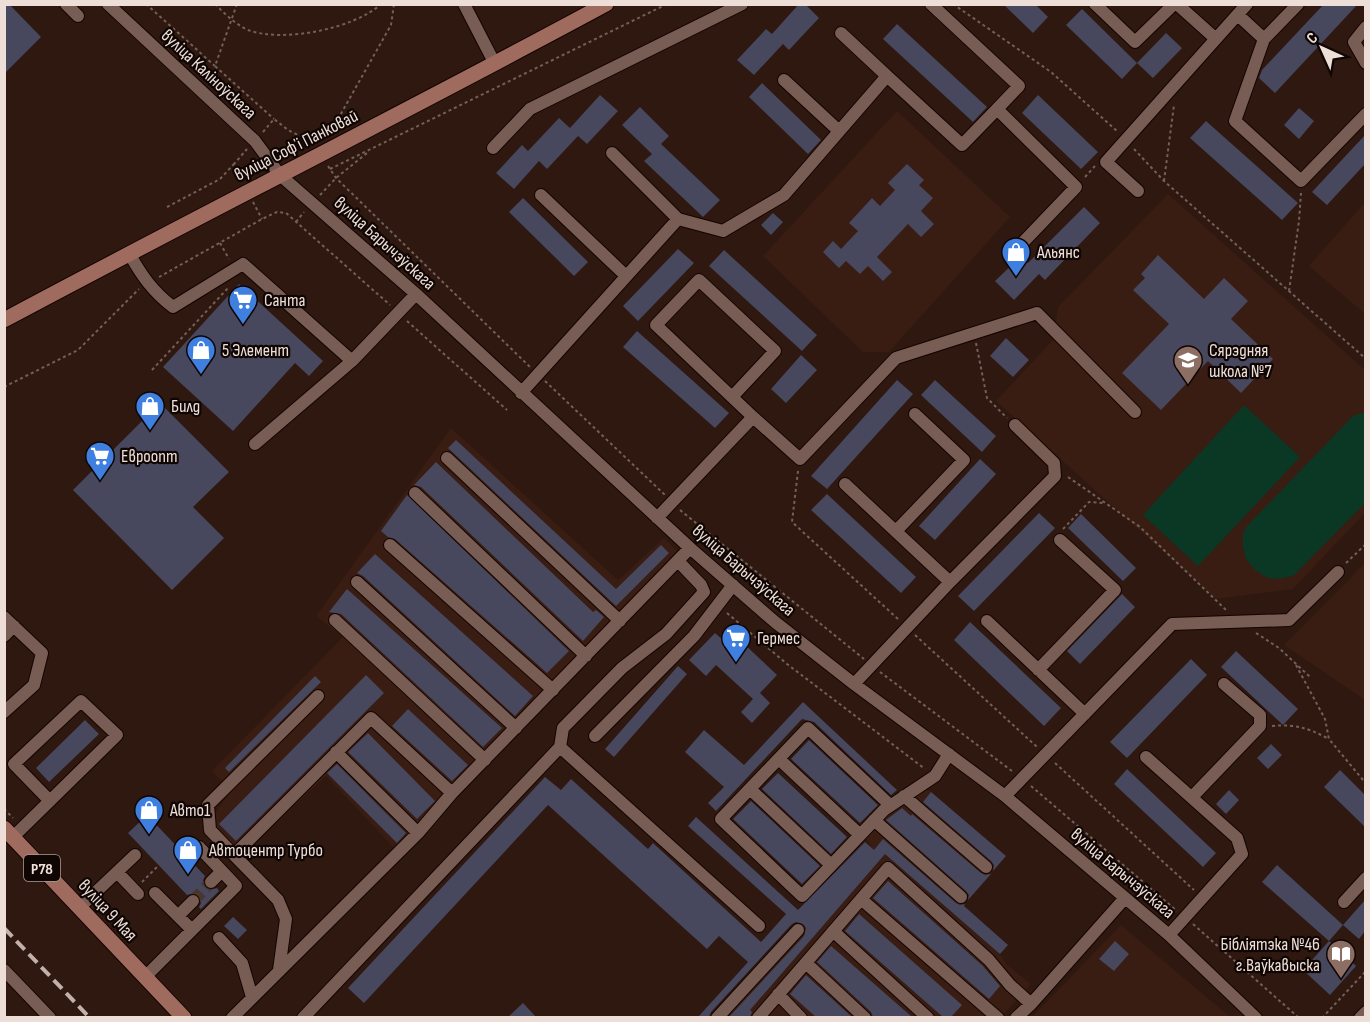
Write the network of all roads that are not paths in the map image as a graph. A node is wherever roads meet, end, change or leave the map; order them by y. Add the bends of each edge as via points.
1 (66, 4) edge
2 (108, 4) edge
3 (464, 4) edge
4 (586, 4) edge
5 (606, 4) edge
6 (742, 4) edge
7 (931, 4) edge
8 (1095, 4) edge
9 (1176, 4) edge
10 (1247, 4) edge
11 (1298, 4) edge
12 (1238, 15) junction
13 (78, 16) dead end
14 (575, 21) junction
15 (1365, 27) edge
16 (841, 33) dead end
17 (1216, 39) junction
18 (1264, 39) junction
19 (1365, 63) edge
20 (495, 64) junction
21 (887, 76) junction
22 (784, 80) dead end
23 (997, 109) junction
24 (1365, 114) edge
25 (839, 131) junction
26 (493, 148) dead end
27 (612, 153) dead end
28 (280, 175) junction
29 (1138, 190) dead end
30 (541, 195) dead end
31 (678, 219) junction
32 (129, 253) junction
33 (1010, 256) dead end
34 (625, 275) junction
35 (416, 294) junction
36 (4, 320) edge
37 (352, 361) junction
38 (520, 393) junction
39 (732, 397) junction
40 (1135, 412) dead end
41 (915, 414) dead end
42 (753, 417) junction
43 (1015, 425) road end
44 (255, 444) dead end
45 (447, 458) dead end
46 (845, 484) dead end
47 (415, 493) dead end
48 (657, 518) junction
49 (896, 531) junction
50 (1060, 540) road end
51 (390, 544) dead end
52 (690, 548) junction
53 (678, 561) junction
54 (1338, 572) road end
55 (357, 582) dead end
56 (950, 582) junction
57 (733, 585) junction
58 (4, 617) edge
59 (335, 620) dead end
60 (620, 621) junction
61 (987, 621) dead end
62 (14, 626) junction
63 (4, 636) edge
64 (586, 656) junction
65 (1038, 670) junction
66 (854, 684) junction
67 (1224, 684) dead end
68 (553, 690) junction
69 (318, 696) dead end
70 (4, 712) edge
71 (1085, 714) junction
72 (516, 728) junction
73 (595, 736) dead end
74 (560, 747) junction
75 (336, 752) junction
76 (949, 754) junction
77 (1146, 757) dead end
78 (778, 759) junction
79 (485, 760) junction
80 (750, 789) junction
81 (452, 794) junction
82 (904, 796) junction
83 (1005, 796) junction
84 (1192, 797) junction
85 (50, 801) junction
86 (890, 805) junction
87 (874, 820) junction
88 (9, 833) edge
89 (418, 833) junction
90 (860, 835) junction
91 (199, 847) dead end
92 (135, 855) dead end
93 (234, 855) junction
94 (831, 865) junction
95 (986, 867) dead end
96 (222, 871) junction
97 (117, 872) junction
98 (1365, 878) edge
99 (211, 882) tunnel mouth
100 (136, 892) road end
101 (155, 893) dead end
102 (961, 897) dead end
103 (1125, 898) junction
104 (861, 899) junction
105 (193, 901) tunnel mouth
106 (1344, 903) dead end
107 (79, 908) junction
108 (178, 916) junction
109 (759, 926) dead end
110 (192, 930) junction
111 (798, 930) dead end
112 (833, 931) junction
113 (1169, 935) junction
114 (219, 938) dead end
115 (806, 963) junction
116 (4, 970) edge
117 (279, 970) junction
118 (145, 977) junction
119 (778, 994) junction
120 (252, 997) junction
121 (1031, 1004) junction
122 (1365, 1012) edge
123 (50, 1017) edge
124 (184, 1017) edge
125 (232, 1017) edge
126 (303, 1017) edge
127 (717, 1017) edge
128 (758, 1017) edge
129 (801, 1017) edge
130 (865, 1017) edge
131 (928, 1017) edge
132 (998, 1017) edge
133 (1016, 1017) edge
134 (1256, 1017) edge
135 (1360, 1017) edge

1 - 13 street
2 - 28 street, вуліца Каліноўскага via 255,141
3 - 20 street
4 - 14 street
5 - 14 main road, вуліца Софʼі Панковай
6 - 26 street via 530,109
7 - 23 street via 1019,86
8 - 9 street via 1135,42
9 - 17 street
10 - 12 street
11 - 18 street
12 - 17 street
12 - 18 street
14 - 20 main road, вуліца Софʼі Панковай
15 - 19 street via 1353,42
16 - 21 street
17 - 29 street via 1106,162
18 - 24 street via 1235,121 1301,181
20 - 28 main road, вуліца Софʼі Панковай
21 - 23 street via 962,145
21 - 25 street
22 - 25 street
23 - 33 street via 1076,187
25 - 31 street via 784,195 723,231
27 - 31 street
28 - 32 main road, вуліца Софʼі Панковай
28 - 35 street, вуліца Барычэўскага
30 - 34 street
31 - 34 street
32 - 36 main road, вуліца Софʼі Панковай
32 - 37 street via 147,283 173,307 243,264
34 - 38 street
35 - 37 street
35 - 38 street, вуліца Барычэўскага
37 - 44 street
38 - 48 street, вуліца Барычэўскага
39 - 39 street via 656,325 699,280 775,351
39 - 42 street
40 - 42 street via 1037,313 896,358 800,459
41 - 49 street via 964,460
42 - 48 street
43 - 56 street via 1054,463 1055,476
45 - 60 street
46 - 49 street
47 - 64 street
48 - 52 street, вуліца Барычэўскага
49 - 56 street
50 - 65 street via 1115,590
51 - 68 street
52 - 53 street
52 - 57 street, вуліца Барычэўскага
53 - 60 street
53 - 74 street via 704,592 666,634 622,668 564,728
54 - 71 street via 1289,620 1172,624
55 - 72 street
56 - 66 street
57 - 66 street, вуліца Барычэўскага
57 - 73 street via 694,636
58 - 62 street
59 - 79 street
60 - 64 street
61 - 65 street
62 - 63 street
62 - 70 street via 42,653 34,685
64 - 68 street
65 - 71 street
66 - 76 street, вуліца Барычэўскага
67 - 84 street via 1260,715 1260,726
68 - 72 street
69 - 93 street via 208,805 210,830
71 - 83 street
72 - 79 street
74 - 109 street
74 - 126 street
75 - 81 street via 371,718
75 - 89 street
75 - 93 street
76 - 82 street via 935,776
76 - 83 street, вуліца Барычэўскага
77 - 84 street
78 - 80 street
78 - 86 street via 808,728
78 - 90 street
79 - 81 street
80 - 94 street
80 - 94 street via 722,819 802,896
81 - 89 street
82 - 86 street
82 - 95 street
83 - 103 street, вуліца Барычэўскага
84 - 113 street via 1237,838 1242,854
85 - 85 street via 117,735 81,701 14,764
85 - 88 street
86 - 87 street
87 - 90 street
87 - 102 street
88 - 107 main road, вуліца 9 Мая / Р78
89 - 117 street
90 - 94 street
91 - 96 street
92 - 97 street
93 - 117 street via 279,900 286,919
96 - 99 street
96 - 110 street via 236,886
97 - 100 street
97 - 107 street
98 - 106 street
101 - 108 street
103 - 113 street, вуліца Барычэўскага
103 - 121 street
104 - 112 street
104 - 121 street via 888,868 990,960
104 - 132 street
105 - 108 street
107 - 118 main road, вуліца 9 Мая / Р78
108 - 110 street
110 - 118 street
111 - 127 street
112 - 115 street
112 - 131 street
113 - 134 street, вуліца Барычэўскага
114 - 120 street via 242,963
115 - 119 street
115 - 130 street
116 - 123 street
117 - 120 street
118 - 124 main road, вуліца 9 Мая / Р78
119 - 128 street
119 - 129 street
120 - 125 street
121 - 133 street
122 - 135 street

